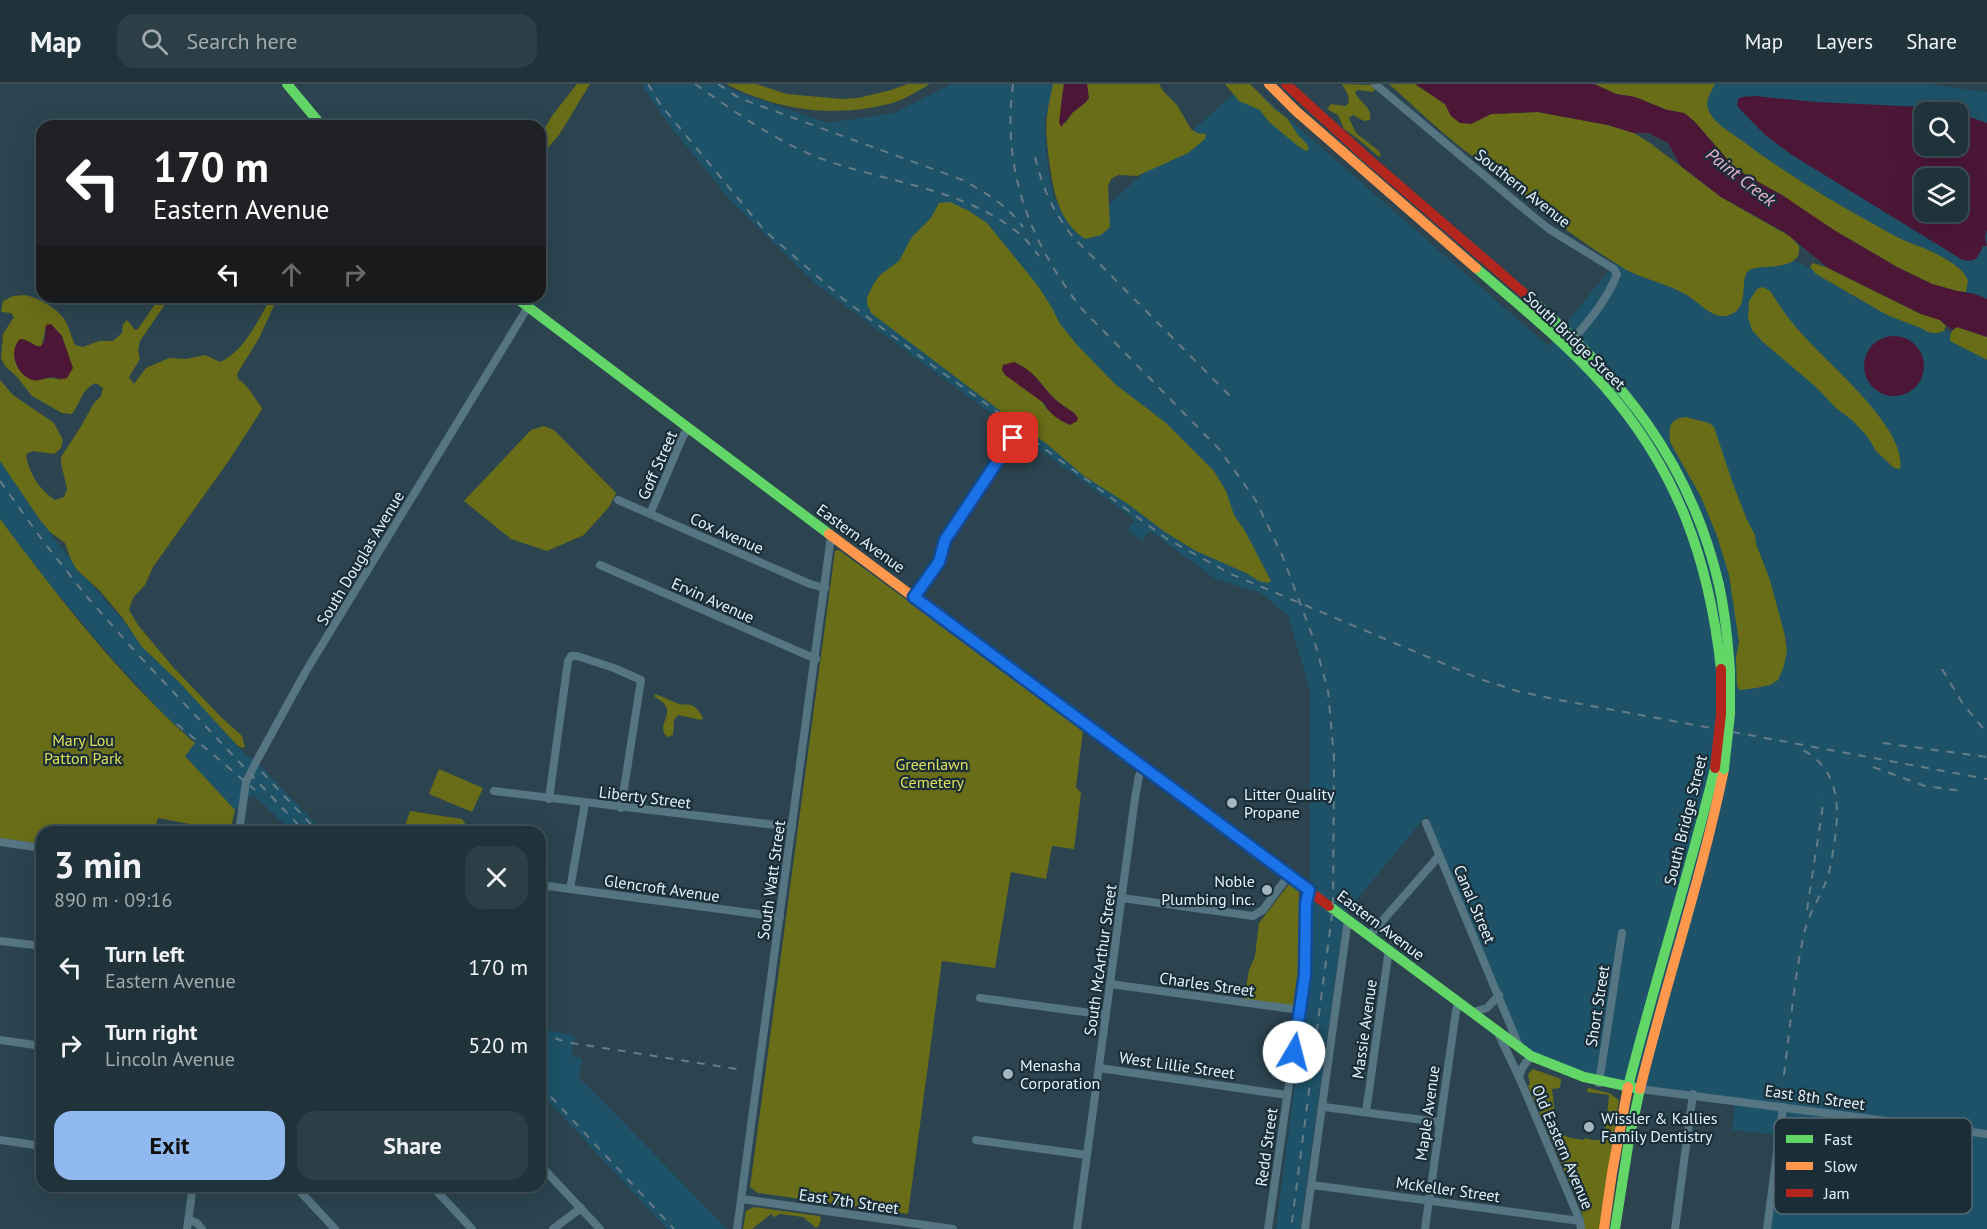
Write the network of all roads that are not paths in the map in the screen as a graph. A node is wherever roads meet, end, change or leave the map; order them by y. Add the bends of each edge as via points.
1 (287, 84) edge
2 (1269, 84) edge
3 (1286, 84) edge
4 (1375, 84) edge
5 (317, 120) edge
6 (523, 303) edge
7 (528, 307) junction
8 (1574, 338) junction
9 (1566, 347) junction
10 (689, 428) junction
11 (1013, 438) dead end
12 (618, 500) dead end
13 (650, 514) junction
14 (831, 536) junction
15 (600, 565) dead end
16 (825, 588) junction
17 (914, 597) junction
18 (816, 659) junction
19 (1726, 670) junction
20 (1143, 767) junction
21 (494, 791) dead end
22 (549, 799) junction
23 (585, 803) junction
24 (621, 808) junction
25 (1426, 823) dead end
26 (240, 826) edge
27 (792, 827) junction
28 (0, 842) edge
29 (36, 847) edge
30 (1439, 856) junction
31 (1289, 875) junction
32 (546, 886) edge
33 (570, 889) junction
34 (1309, 890) junction
35 (1122, 898) junction
36 (780, 917) junction
37 (1348, 919) junction
38 (1622, 933) dead end
39 (1370, 935) junction
40 (0, 940) edge
41 (36, 945) edge
42 (1389, 949) junction
43 (1110, 984) junction
44 (1498, 995) junction
45 (980, 998) dead end
46 (1459, 1001) junction
47 (1300, 1010) junction
48 (1473, 1012) junction
49 (1106, 1016) junction
50 (1498, 1030) junction
51 (0, 1041) edge
52 (36, 1045) edge
53 (1520, 1048) junction
54 (1531, 1056) junction
55 (1099, 1068) junction
56 (1519, 1077) junction
57 (1599, 1083) junction
58 (1634, 1088) junction
59 (1693, 1094) junction
60 (1287, 1095) junction
61 (1324, 1107) junction
62 (1784, 1107) junction
63 (1366, 1112) junction
64 (1782, 1118) edge
65 (1867, 1118) edge
66 (1439, 1122) junction
67 (1972, 1132) edge
68 (1987, 1134) edge
69 (0, 1140) edge
70 (976, 1140) dead end
71 (36, 1145) edge
72 (1086, 1155) junction
73 (546, 1171) edge
74 (1774, 1179) edge
75 (1312, 1185) junction
76 (192, 1192) edge
77 (301, 1192) edge
78 (438, 1192) edge
79 (742, 1199) junction
80 (1429, 1200) junction
81 (581, 1208) junction
82 (188, 1225) edge
83 (1580, 1225) edge
84 (202, 1229) edge
85 (335, 1229) edge
86 (472, 1229) edge
87 (553, 1229) edge
88 (600, 1229) edge
89 (737, 1229) edge
90 (953, 1229) edge
91 (1077, 1229) edge
92 (1268, 1229) edge
93 (1305, 1229) edge
94 (1425, 1229) edge
95 (1604, 1229) edge
96 (1615, 1229) edge
97 (1675, 1229) edge
98 (1767, 1229) edge

1 - 5 main road
2 - 9 main road, South Bridge Street
3 - 8 main road, South Bridge Street
4 - 8 street, Southern Avenue via 1549,229 1614,269 1614,282
6 - 7 main road, Eastern Avenue
7 - 10 main road, Eastern Avenue
7 - 26 street, South Douglas Avenue via 306,671 246,782
8 - 9 street, Southern Avenue
8 - 19 main road, South Bridge Street via 1643,416 1687,491 1706,536 1719,583 1727,633
9 - 19 main road, South Bridge Street via 1626,412 1673,489 1705,575
10 - 13 street, Goff Street
10 - 14 main road, Eastern Avenue
11 - 17 street via 945,540 939,562
12 - 13 street, Cox Avenue
13 - 16 street, Cox Avenue
14 - 16 street, South Watt Street
14 - 17 main road, Eastern Avenue
15 - 18 street, Ervin Avenue
16 - 18 street, South Watt Street
17 - 20 main road, Eastern Avenue
18 - 27 street, South Watt Street
19 - 58 main road, South Bridge Street, bridge via 1720,769 1650,1000
20 - 31 main road, Eastern Avenue
20 - 35 street, South McArthur Street
21 - 22 street, Liberty Street
22 - 23 street, Liberty Street
22 - 24 street via 567,667 571,656 577,656 639,678 641,690
23 - 24 street, Liberty Street
23 - 33 street
24 - 27 street, Liberty Street
25 - 30 street, Canal Street
27 - 36 street, South Watt Street
28 - 29 street
30 - 39 street
30 - 44 street, Canal Street
31 - 34 main road, Eastern Avenue
31 - 35 street via 1256,916
32 - 33 street, Glencroft Avenue
33 - 36 street, Glencroft Avenue
34 - 37 main road, Eastern Avenue
34 - 47 street, Redd Street
35 - 43 street, South McArthur Street
36 - 79 street, South Watt Street
37 - 39 main road, Eastern Avenue
37 - 61 street
38 - 57 street, Short Street
39 - 42 main road, Eastern Avenue
40 - 41 street
42 - 46 main road, Eastern Avenue
42 - 63 street, Massie Avenue
43 - 47 street, Charles Street
43 - 49 street, South McArthur Street
44 - 48 street via 1486,1008
44 - 53 street, Canal Street
45 - 49 street
46 - 48 main road, Eastern Avenue
46 - 66 street, Maple Avenue
47 - 60 street, Redd Street
48 - 50 main road, Eastern Avenue
49 - 55 street, South McArthur Street
50 - 53 main road, Eastern Avenue
50 - 56 street, Old Eastern Avenue
51 - 52 street
53 - 54 main road, Eastern Avenue
54 - 56 street, Old Eastern Avenue
54 - 57 main road, Eastern Avenue
55 - 60 street, West Lillie Street
55 - 72 street, South McArthur Street
56 - 83 street, Old Eastern Avenue
57 - 58 main road, Eastern Avenue
58 - 59 street, East 8th Street
58 - 95 main road, South Bridge Street via 1612,1173
58 - 96 main road, South Bridge Street
59 - 62 street, East 8th Street
59 - 97 street
60 - 92 street, Redd Street
61 - 63 street
61 - 75 street
62 - 64 street
62 - 65 street, East 8th Street
63 - 66 street
66 - 80 street, Maple Avenue
67 - 68 street, East 8th Street
69 - 71 street
70 - 72 street
72 - 91 street, South McArthur Street
73 - 81 street
74 - 98 street
75 - 80 street, McKeller Street
75 - 93 street
76 - 82 street
77 - 85 street
78 - 86 street
79 - 89 street, South Watt Street
79 - 90 street, East 7th Street
80 - 83 street, McKeller Street
80 - 94 street, Maple Avenue
81 - 87 street
81 - 88 street
82 - 84 street via 197,1223

